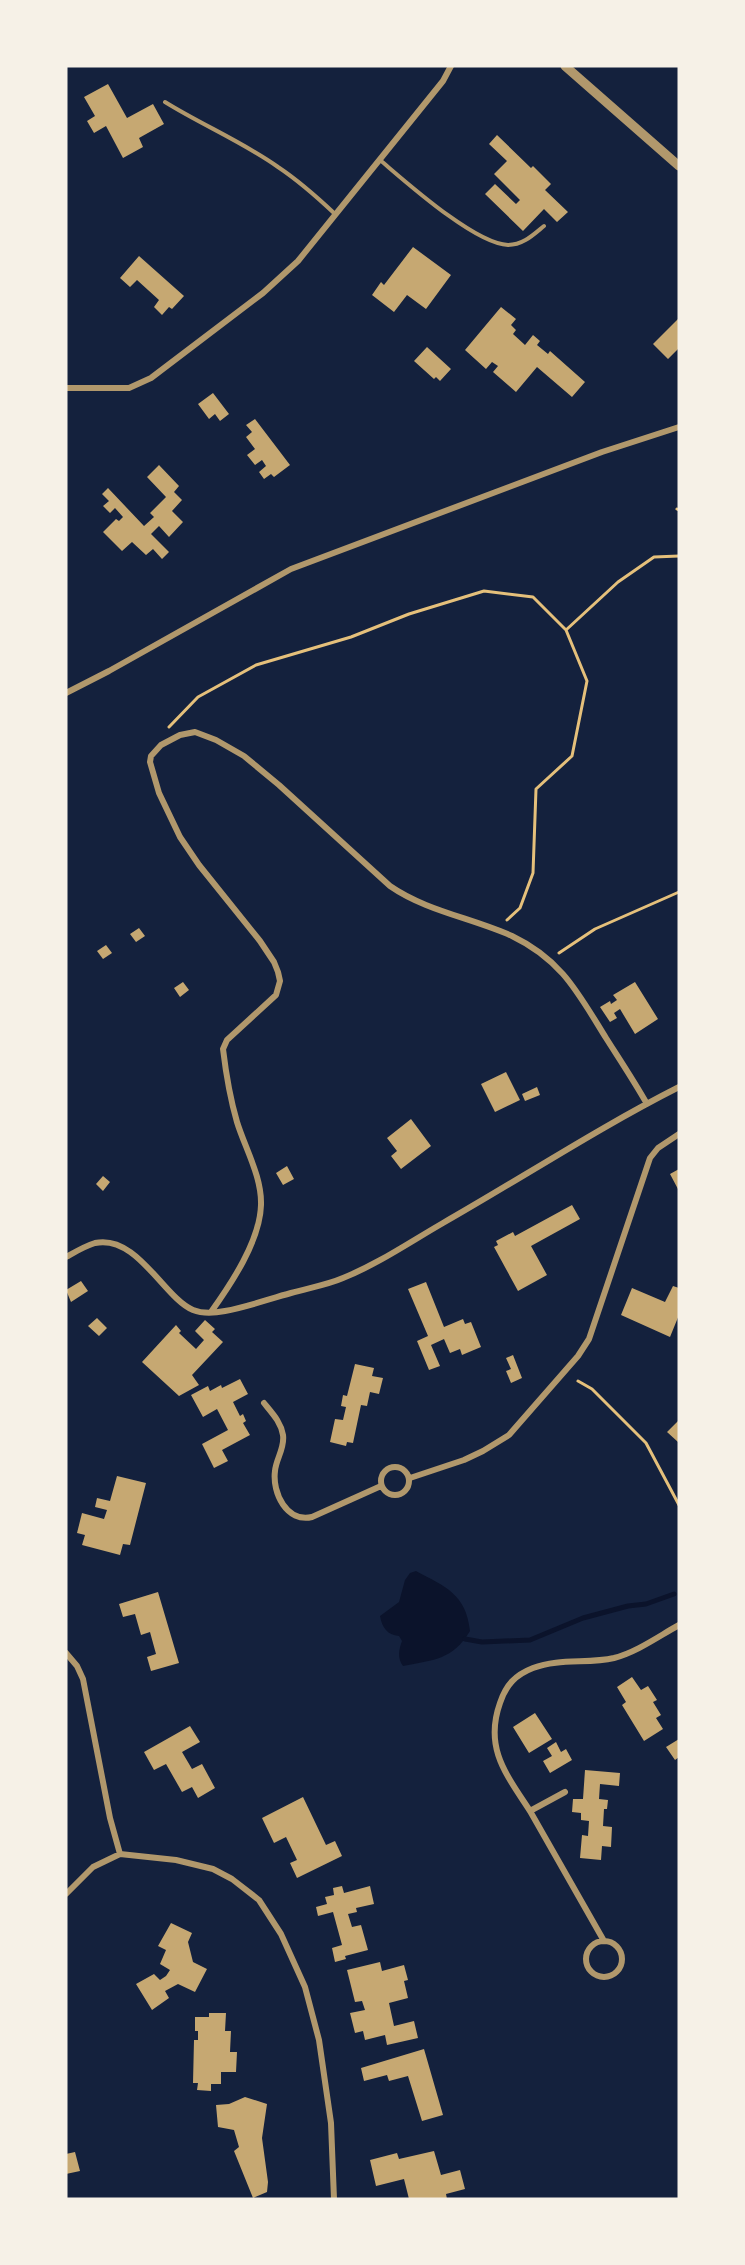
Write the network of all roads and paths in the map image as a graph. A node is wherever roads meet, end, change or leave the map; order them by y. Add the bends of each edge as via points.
1 (451, 66) edge
2 (565, 66) edge
3 (165, 102) dead end
4 (380, 160) junction
5 (679, 166) edge
6 (336, 215) junction
7 (544, 226) dead end
8 (66, 388) edge
9 (679, 427) edge
10 (679, 556) edge
11 (566, 630) junction
12 (66, 693) edge
13 (155, 751) junction
14 (679, 892) edge
15 (496, 929) junction
16 (550, 959) junction
17 (679, 1087) edge
18 (647, 1104) junction
19 (679, 1134) edge
20 (66, 1257) edge
21 (212, 1312) junction
22 (578, 1381) dead end
23 (264, 1403) dead end
24 (410, 1478) junction
25 (381, 1486) junction
26 (679, 1505) edge
27 (679, 1624) edge
28 (66, 1653) edge
29 (565, 1792) dead end
30 (530, 1811) junction
31 (120, 1854) junction
32 (66, 1894) edge
33 (604, 1941) junction
34 (334, 2199) edge

1 - 4 street
2 - 5 street
3 - 6 lane via 277,166
4 - 6 street
4 - 7 lane via 433,204 493,241 507,245 520,242
6 - 8 street via 277,281 152,378 129,388
9 - 12 street via 291,569
10 - 11 path via 654,557 618,582
11 - 13 path via 532,597 484,591 256,665 198,697 165,730
11 - 15 path via 586,681 572,756 536,789 533,873 520,908
13 - 15 street via 180,735 195,732 216,740 244,756 405,897
13 - 21 street via 150,762 153,775 172,823 199,865 274,962 279,981 272,1001 223,1049 236,1121 259,1185 261,1207 249,1247
14 - 16 path via 595,929
15 - 16 street
16 - 18 street via 576,989
17 - 18 street
18 - 21 street via 351,1275 255,1304
19 - 24 street via 650,1158 589,1339 578,1356 498,1442 464,1460
20 - 21 street via 96,1243 115,1246 140,1259 184,1305
22 - 26 path via 592,1389 646,1443
23 - 25 street via 283,1433 275,1482 283,1503 294,1516 312,1517
24 - 25 street via 407,1490 396,1496
24 - 25 street via 405,1470 391,1467 381,1477
27 - 30 street via 624,1654 599,1661 533,1668 505,1688 494,1720 494,1743
28 - 31 street via 83,1679
29 - 30 street
30 - 33 street
31 - 32 street via 93,1867
31 - 34 street via 213,1869 249,1891 272,1918 305,1987 319,2040 331,2123
33 - 33 street via 616,1945 622,1956 620,1968 605,1977 594,1974 587,1959 594,1945

